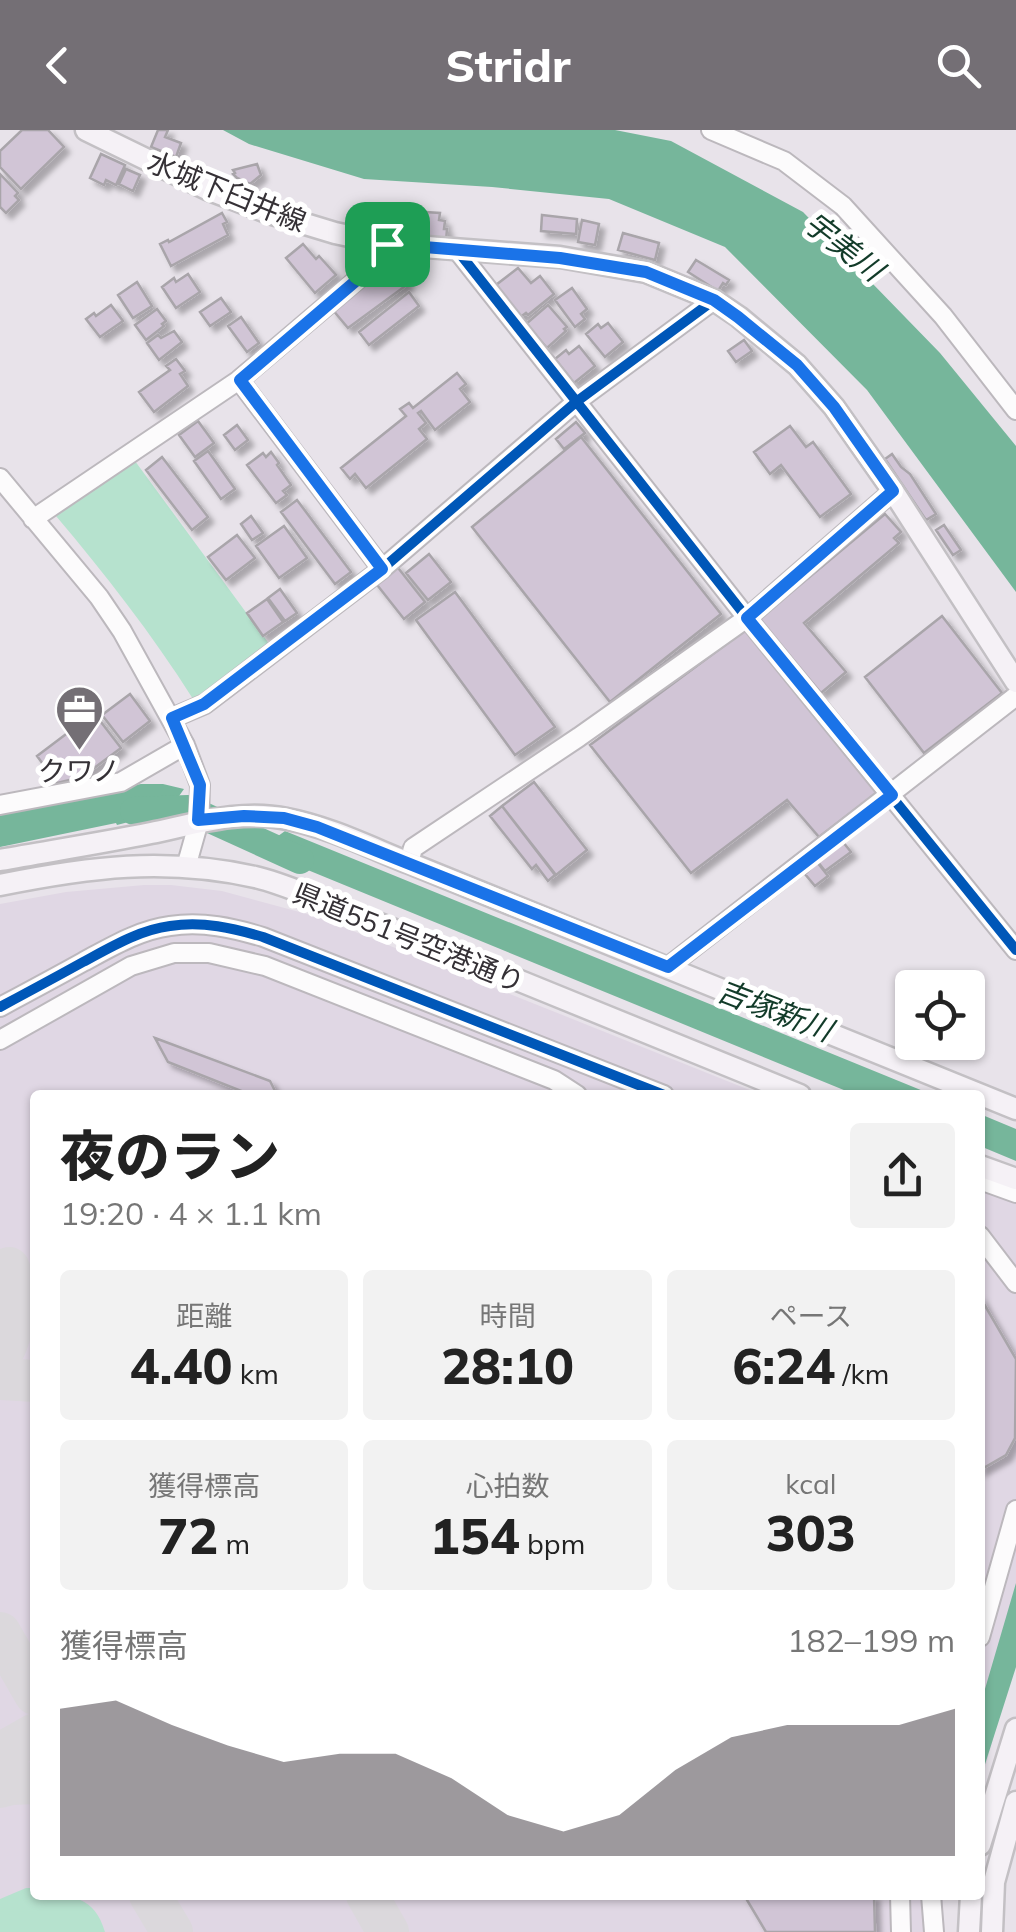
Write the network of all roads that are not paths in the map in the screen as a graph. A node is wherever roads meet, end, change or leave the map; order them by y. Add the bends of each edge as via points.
1 (86, 130) edge
2 (711, 130) edge
3 (387, 244) junction
4 (457, 250) junction
5 (714, 300) junction
6 (240, 380) junction
7 (576, 402) junction
8 (1016, 410) edge
9 (0, 478) edge
10 (893, 491) junction
11 (33, 519) junction
12 (382, 569) junction
13 (747, 618) junction
14 (1016, 682) edge
15 (1016, 696) edge
16 (172, 718) junction
17 (185, 745) junction
18 (892, 795) junction
19 (0, 805) edge
20 (196, 830) junction
21 (0, 860) edge
22 (409, 862) junction
23 (186, 867) junction
24 (0, 885) edge
25 (1016, 950) edge
26 (668, 967) junction
27 (0, 1007) edge
28 (0, 1040) edge
29 (629, 1089) edge
30 (569, 1090) edge
31 (788, 1090) edge
32 (969, 1090) edge
33 (985, 1096) edge
34 (1016, 1109) edge
35 (985, 1168) edge
36 (1016, 1180) edge
37 (985, 1182) edge
38 (1016, 1193) edge
39 (985, 1243) edge
40 (1016, 1283) edge
41 (1016, 1510) edge
42 (985, 1620) edge
43 (1016, 1730) edge
44 (1016, 1802) edge
45 (985, 1829) edge
46 (900, 1900) edge
47 (931, 1900) edge
48 (971, 1900) edge
49 (901, 1932) edge
50 (934, 1932) edge
51 (968, 1932) edge
52 (992, 1932) edge

1 - 3 main road, 水城下臼井線 via 269,213
2 - 8 street via 784,161 842,206 943,316
3 - 4 main road, 水城下臼井線
3 - 6 street via 385,256
4 - 5 main road, 水城下臼井線 via 646,272
4 - 7 street
5 - 7 street
5 - 10 main road, 水城下臼井線 via 797,365
6 - 11 street
6 - 12 street
7 - 12 street
7 - 13 street
9 - 11 street
10 - 13 street
10 - 14 main road, 水城下臼井線
11 - 16 street via 99,597
12 - 16 street via 204,704
13 - 18 street
13 - 22 street via 413,848
15 - 18 street
16 - 17 street
17 - 19 street via 121,782
17 - 20 street via 200,785
18 - 25 street
18 - 26 street
20 - 21 main road
20 - 22 main road via 244,816 284,818
20 - 23 street
22 - 26 main road
23 - 24 main road, 県道551号空港通り via 97,867
23 - 31 main road, 県道551号空港通り via 256,877 321,900
26 - 32 main road
27 - 29 street via 144,932 206,924 264,937
28 - 30 street via 131,966 174,953 209,954 265,966
33 - 34 main road
35 - 36 main road
37 - 38 street
39 - 40 street
41 - 42 street
43 - 45 main road
44 - 52 main road via 994,1882
46 - 49 street
47 - 50 street
48 - 51 main road

